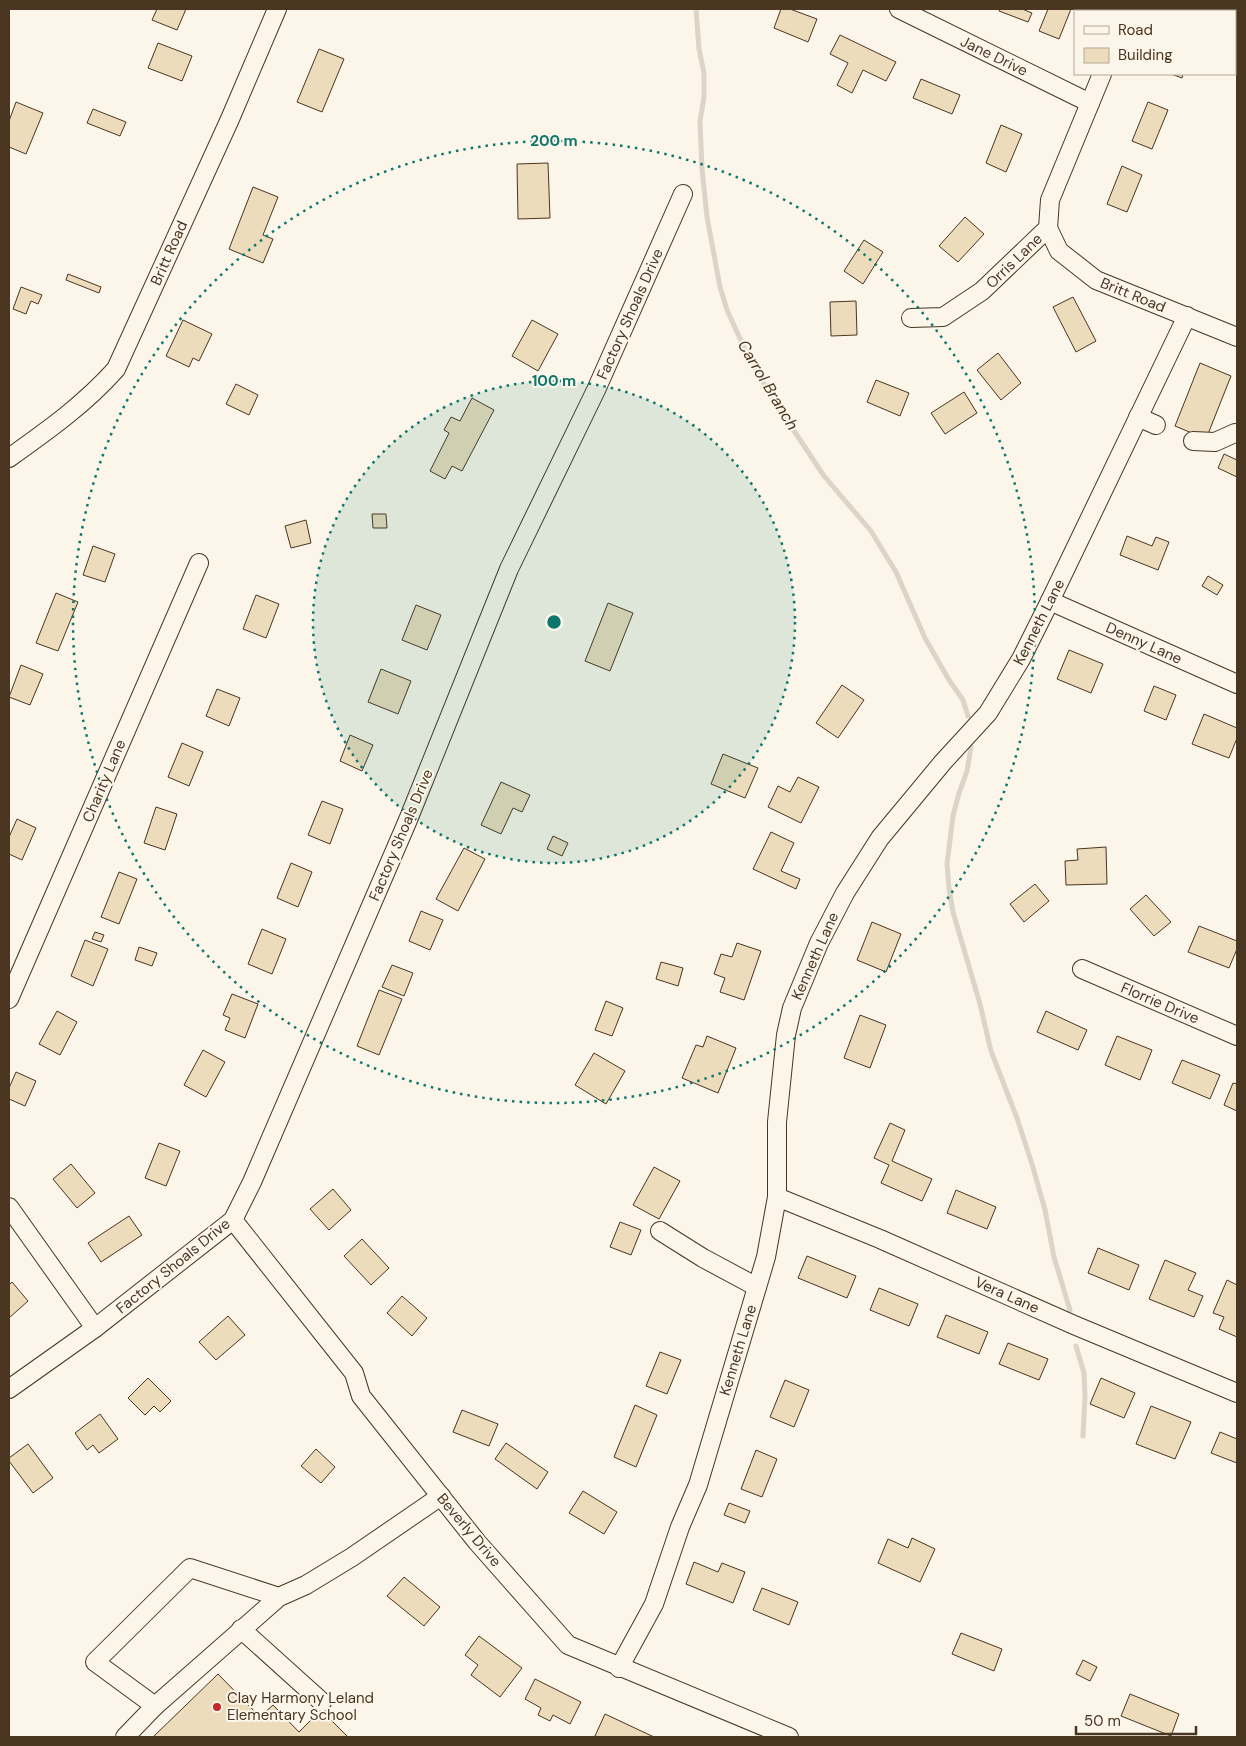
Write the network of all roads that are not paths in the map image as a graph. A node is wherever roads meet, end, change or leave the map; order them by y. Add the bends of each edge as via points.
1 (277, 9) edge
2 (899, 9) edge
3 (1102, 75) edge
4 (1090, 103) junction
5 (683, 194) dead end
6 (1048, 228) junction
7 (1187, 316) junction
8 (911, 318) dead end
9 (1237, 337) edge
10 (1138, 417) junction
11 (1156, 425) dead end
12 (1235, 433) dead end
13 (1193, 441) dead end
14 (9, 458) edge
15 (199, 563) dead end
16 (1050, 601) junction
17 (1237, 684) edge
18 (1082, 969) dead end
19 (9, 999) edge
20 (1237, 1036) edge
21 (777, 1197) junction
22 (9, 1207) edge
23 (233, 1220) junction
24 (660, 1231) dead end
25 (757, 1287) junction
26 (95, 1328) junction
27 (9, 1389) edge
28 (1237, 1393) edge
29 (441, 1496) junction
30 (279, 1597) junction
31 (241, 1629) junction
32 (619, 1668) junction
33 (322, 1702) dead end
34 (155, 1706) junction
35 (125, 1737) edge
36 (789, 1737) edge

1 - 14 street, Britt Road via 116,370 52,428
2 - 4 street, Jane Drive
3 - 4 street, Orris Lane
4 - 6 street, Orris Lane via 1050,200
5 - 23 street, Factory Shoals Drive via 596,390 509,568 408,820
6 - 7 street, Britt Road via 1059,251 1096,280
6 - 8 street, Orris Lane via 982,291 943,317
7 - 9 street, Britt Road
7 - 10 street, Kenneth Lane
10 - 11 street
10 - 16 street, Kenneth Lane
12 - 13 street via 1215,442
15 - 19 street, Charity Lane
16 - 17 street, Denny Lane
16 - 21 street, Kenneth Lane via 1021,659 988,713 880,838 845,893 819,943 792,1008 786,1035 777,1122
18 - 20 street, Florrie Drive
21 - 25 street, Kenneth Lane
21 - 28 street, Vera Lane
22 - 26 street
23 - 26 street, Factory Shoals Drive
23 - 29 street, Beverly Drive via 354,1372 361,1396
24 - 25 street
25 - 32 street, Kenneth Lane via 698,1485 654,1604
26 - 27 street, Factory Shoals Drive
29 - 30 street via 345,1562 306,1586
29 - 32 street, Beverly Drive via 568,1645
30 - 31 street
30 - 34 street via 190,1568 94,1662
31 - 33 street
31 - 34 street
32 - 36 street, Beverly Drive
34 - 35 street

